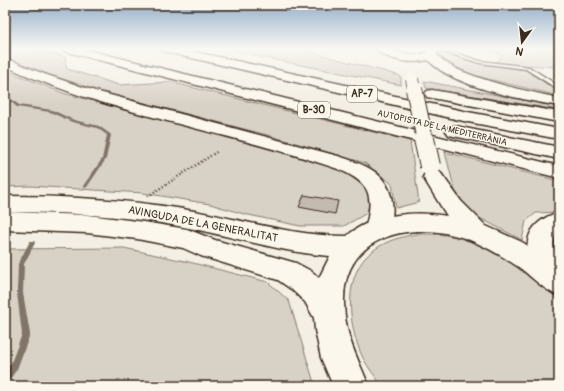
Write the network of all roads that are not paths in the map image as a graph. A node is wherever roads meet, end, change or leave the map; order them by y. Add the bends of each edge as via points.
1 (17, 67) edge
2 (141, 67) edge
3 (189, 67) edge
4 (247, 67) edge
5 (274, 67) edge
6 (297, 67) edge
7 (406, 67) edge
8 (416, 67) edge
9 (444, 67) edge
10 (521, 67) edge
11 (411, 73) junction
12 (559, 88) edge
13 (559, 101) edge
14 (559, 117) edge
15 (559, 123) edge
16 (559, 134) edge
17 (554, 152) edge
18 (431, 171) junction
19 (559, 172) edge
20 (5, 204) edge
21 (5, 220) edge
22 (559, 221) edge
23 (422, 222) junction
24 (376, 230) junction
25 (478, 233) junction
26 (352, 246) junction
27 (553, 277) edge
28 (328, 312) junction
29 (351, 386) edge

1 - 24 main road via 90,94 350,167 368,177 379,191 382,208
2 - 19 main road, B-30
3 - 17 main road, AUTOPISTA DE LA MEDITERRÀNIA / AP-7
4 - 16 main road, AUTOPISTA DE LA MEDITERRÀNIA / AP-7 via 460,115
5 - 15 main road
6 - 14 main road
7 - 11 main road
8 - 11 main road
9 - 13 main road via 517,92
10 - 12 lane via 527,68
11 - 18 main road, bridge
18 - 23 main road via 431,204 428,215
18 - 25 main road via 451,206
20 - 26 main road, AVINGUDA DE LA GENERALITAT via 123,209 178,217 306,244
21 - 28 main road, AVINGUDA DE LA GENERALITAT via 87,224 187,239 210,249 286,271 315,293
22 - 27 main road via 546,227 541,233 540,241
23 - 24 main road via 395,224
23 - 25 main road via 449,225
24 - 26 main road
25 - 27 main road via 508,247
26 - 28 main road via 342,257 333,276
28 - 29 main road via 335,350

